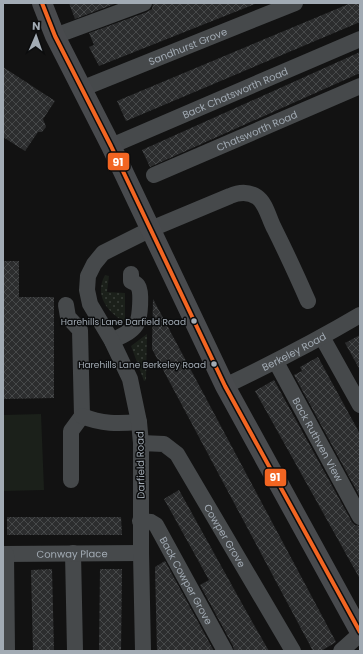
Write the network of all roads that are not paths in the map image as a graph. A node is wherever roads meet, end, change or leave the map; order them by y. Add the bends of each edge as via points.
1 (42, 3) edge
2 (144, 3) edge
3 (295, 3) edge
4 (55, 36) junction
5 (360, 39) edge
6 (360, 86) edge
7 (81, 89) junction
8 (111, 146) junction
9 (154, 176) dead end
10 (151, 229) junction
11 (131, 274) dead end
12 (308, 301) dead end
13 (66, 305) dead end
14 (360, 315) edge
15 (322, 337) junction
16 (112, 341) junction
17 (276, 362) junction
18 (225, 386) junction
19 (360, 405) edge
20 (82, 416) junction
21 (139, 422) junction
22 (141, 444) junction
23 (71, 480) dead end
24 (360, 517) edge
25 (140, 520) junction
26 (73, 553) junction
27 (141, 553) junction
28 (5, 554) edge
29 (360, 633) edge
30 (7, 651) edge
31 (75, 651) edge
32 (143, 651) edge
33 (225, 651) edge
34 (293, 651) edge
35 (341, 651) edge

1 - 4 main road
2 - 4 street
3 - 7 street, Sandhurst Grove
4 - 7 main road
5 - 8 street, Back Chatsworth Road
6 - 9 street, Chatsworth Road
7 - 8 main road
8 - 10 main road
10 - 12 street, Darfield Road via 237,194 251,194 262,202
10 - 16 street, Darfield Road via 103,253 88,276 90,304
10 - 18 main road
11 - 16 street via 131,280 138,285 140,292 140,314 137,324
13 - 20 street via 68,317 80,330
14 - 15 street, Berkeley Road
15 - 17 street, Berkeley Road
15 - 19 street
16 - 21 street, Darfield Road via 130,379
17 - 18 street, Berkeley Road
17 - 24 street, Back Ruthven View
18 - 29 main road
20 - 21 street via 116,424
20 - 23 street via 71,431
21 - 22 street, Darfield Road
22 - 25 street, Darfield Road
22 - 34 street, Cowper Grove via 164,444 177,454
25 - 27 street, Darfield Road
25 - 33 street, Back Cowper Grove via 156,525
26 - 27 street, Conway Place
26 - 28 street, Conway Place
26 - 31 street
27 - 32 street, Darfield Road
28 - 30 street
29 - 35 street

